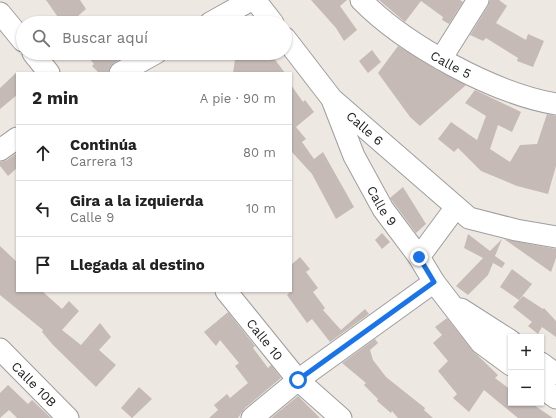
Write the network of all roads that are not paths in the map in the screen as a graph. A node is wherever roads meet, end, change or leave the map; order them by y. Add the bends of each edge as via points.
1 (251, 0) edge
2 (256, 0) edge
3 (361, 0) edge
4 (478, 0) edge
5 (0, 13) edge
6 (222, 16) edge
7 (268, 16) edge
8 (16, 32) edge
9 (292, 47) edge
10 (39, 60) edge
11 (143, 60) edge
12 (441, 60) junction
13 (48, 72) edge
14 (122, 72) edge
15 (332, 100) junction
16 (556, 104) edge
17 (16, 139) edge
18 (0, 150) edge
19 (456, 207) junction
20 (556, 224) edge
21 (556, 237) edge
22 (419, 257) junction
23 (434, 282) junction
24 (227, 292) edge
25 (450, 302) junction
26 (508, 339) edge
27 (0, 350) edge
28 (508, 362) edge
29 (544, 365) edge
30 (556, 374) edge
31 (298, 380) junction
32 (544, 389) edge
33 (556, 398) edge
34 (68, 418) edge
35 (252, 418) edge
36 (341, 418) edge

1 - 6 street
2 - 7 street
3 - 12 street, Calle 5 via 379,19
4 - 12 street
5 - 8 street
9 - 15 street, Calle 6
10 - 13 street
11 - 14 street
12 - 16 street, Calle 5 via 508,91
15 - 19 street, Calle 6
15 - 22 street, Calle 9 via 354,156 383,209
17 - 18 street
19 - 20 street
19 - 21 street, Calle 6 via 469,218
19 - 22 street
22 - 23 street, Calle 9
23 - 25 street, Calle 9
23 - 31 street
24 - 31 street, Calle 10
25 - 26 street, Calle 9
25 - 28 street, Calle 9 via 481,343
27 - 34 street, Calle 10B
29 - 30 street
31 - 35 street
31 - 36 street, Calle 10
32 - 33 street

